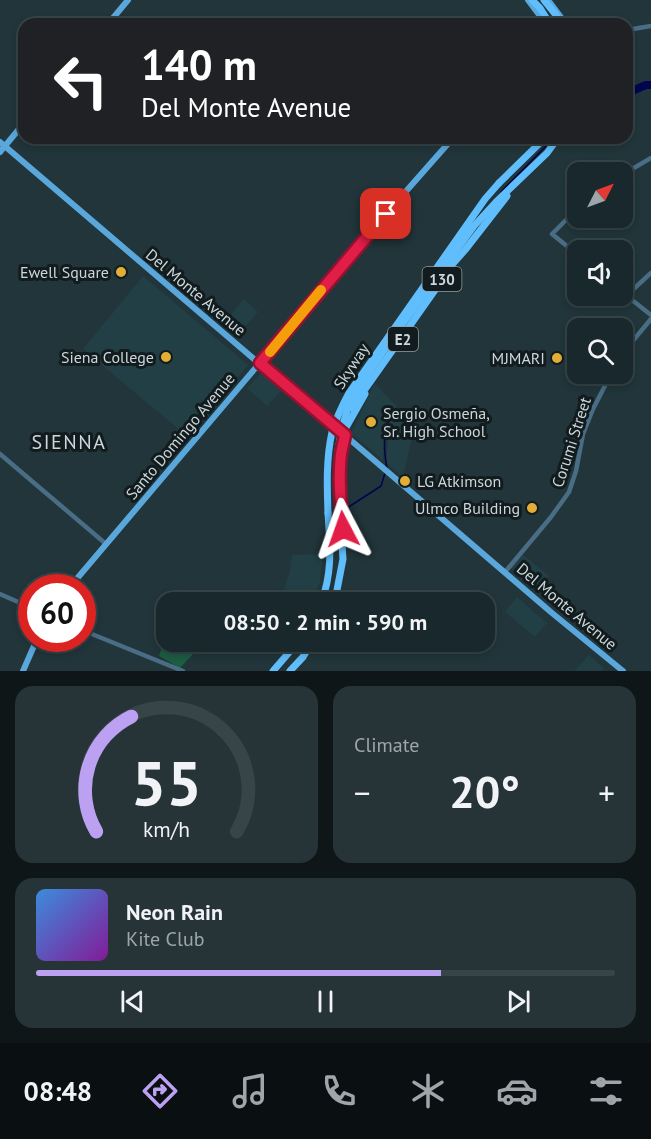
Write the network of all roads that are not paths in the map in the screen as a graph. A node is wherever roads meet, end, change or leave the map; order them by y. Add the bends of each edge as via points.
1 (128, 0) edge
2 (530, 0) edge
3 (546, 0) edge
4 (113, 18) edge
5 (545, 18) edge
6 (558, 18) edge
7 (561, 18) edge
8 (651, 26) edge
9 (633, 29) edge
10 (18, 130) edge
11 (448, 144) edge
12 (539, 144) edge
13 (539, 144) edge
14 (553, 144) edge
15 (554, 144) edge
16 (2, 147) edge
17 (651, 158) edge
18 (633, 168) edge
19 (521, 177) junction
20 (499, 183) junction
21 (567, 219) edge
22 (472, 225) junction
23 (567, 246) edge
24 (651, 273) edge
25 (633, 288) edge
26 (633, 301) edge
27 (651, 317) edge
28 (633, 340) edge
29 (260, 363) junction
30 (606, 384) edge
31 (340, 407) junction
32 (333, 426) junction
33 (343, 432) junction
34 (358, 447) junction
35 (340, 453) junction
36 (0, 454) edge
37 (328, 455) junction
38 (106, 544) junction
39 (505, 572) junction
40 (81, 574) edge
41 (324, 592) edge
42 (324, 592) edge
43 (336, 592) edge
44 (0, 594) edge
45 (18, 602) edge
46 (96, 636) edge
47 (31, 652) edge
48 (289, 652) edge
49 (306, 652) edge
50 (274, 670) edge
51 (23, 671) edge
52 (183, 671) edge
53 (291, 671) edge
54 (623, 671) edge

1 - 4 main road
2 - 5 highway
3 - 6 highway
3 - 7 main road
8 - 9 street
10 - 16 main road
11 - 29 main road, Santo Domingo Avenue
12 - 20 highway, Skyway / E2
13 - 22 main road, 130 via 490,194
14 - 22 main road, 130
15 - 19 highway, Skyway / E2, bridge
16 - 29 main road, Del Monte Avenue
17 - 18 street
19 - 33 highway, Skyway / E2, bridge via 442,276 367,381
19 - 35 highway, Skyway / E2, bridge via 474,226 351,399 342,427
20 - 37 highway, Skyway / E2, bridge via 476,234 352,408
20 - 37 highway, Skyway / E2, bridge via 348,393
21 - 23 street via 552,234
22 - 31 main road, 130 via 357,378
22 - 33 main road, 130 via 372,378
24 - 25 street
26 - 27 street
27 - 28 street
29 - 32 main road, Del Monte Avenue
29 - 38 main road, Santo Domingo Avenue
30 - 39 street, Corumi Street via 583,434 569,492
31 - 32 main road, 130
31 - 33 main road via 344,413
32 - 33 main road, Del Monte Avenue
32 - 42 main road, 130 via 326,475 330,573
33 - 34 main road, Del Monte Avenue
33 - 35 highway, Skyway / E2, bridge
34 - 35 main road
34 - 39 main road, Del Monte Avenue
35 - 43 highway, Skyway / E2 via 337,472 343,559
36 - 38 street
37 - 41 highway, Skyway / E2, bridge via 330,566
38 - 40 main road, Santo Domingo Avenue
39 - 54 main road, Del Monte Avenue
44 - 45 street
46 - 52 street
47 - 51 main road
48 - 50 highway
49 - 53 highway

